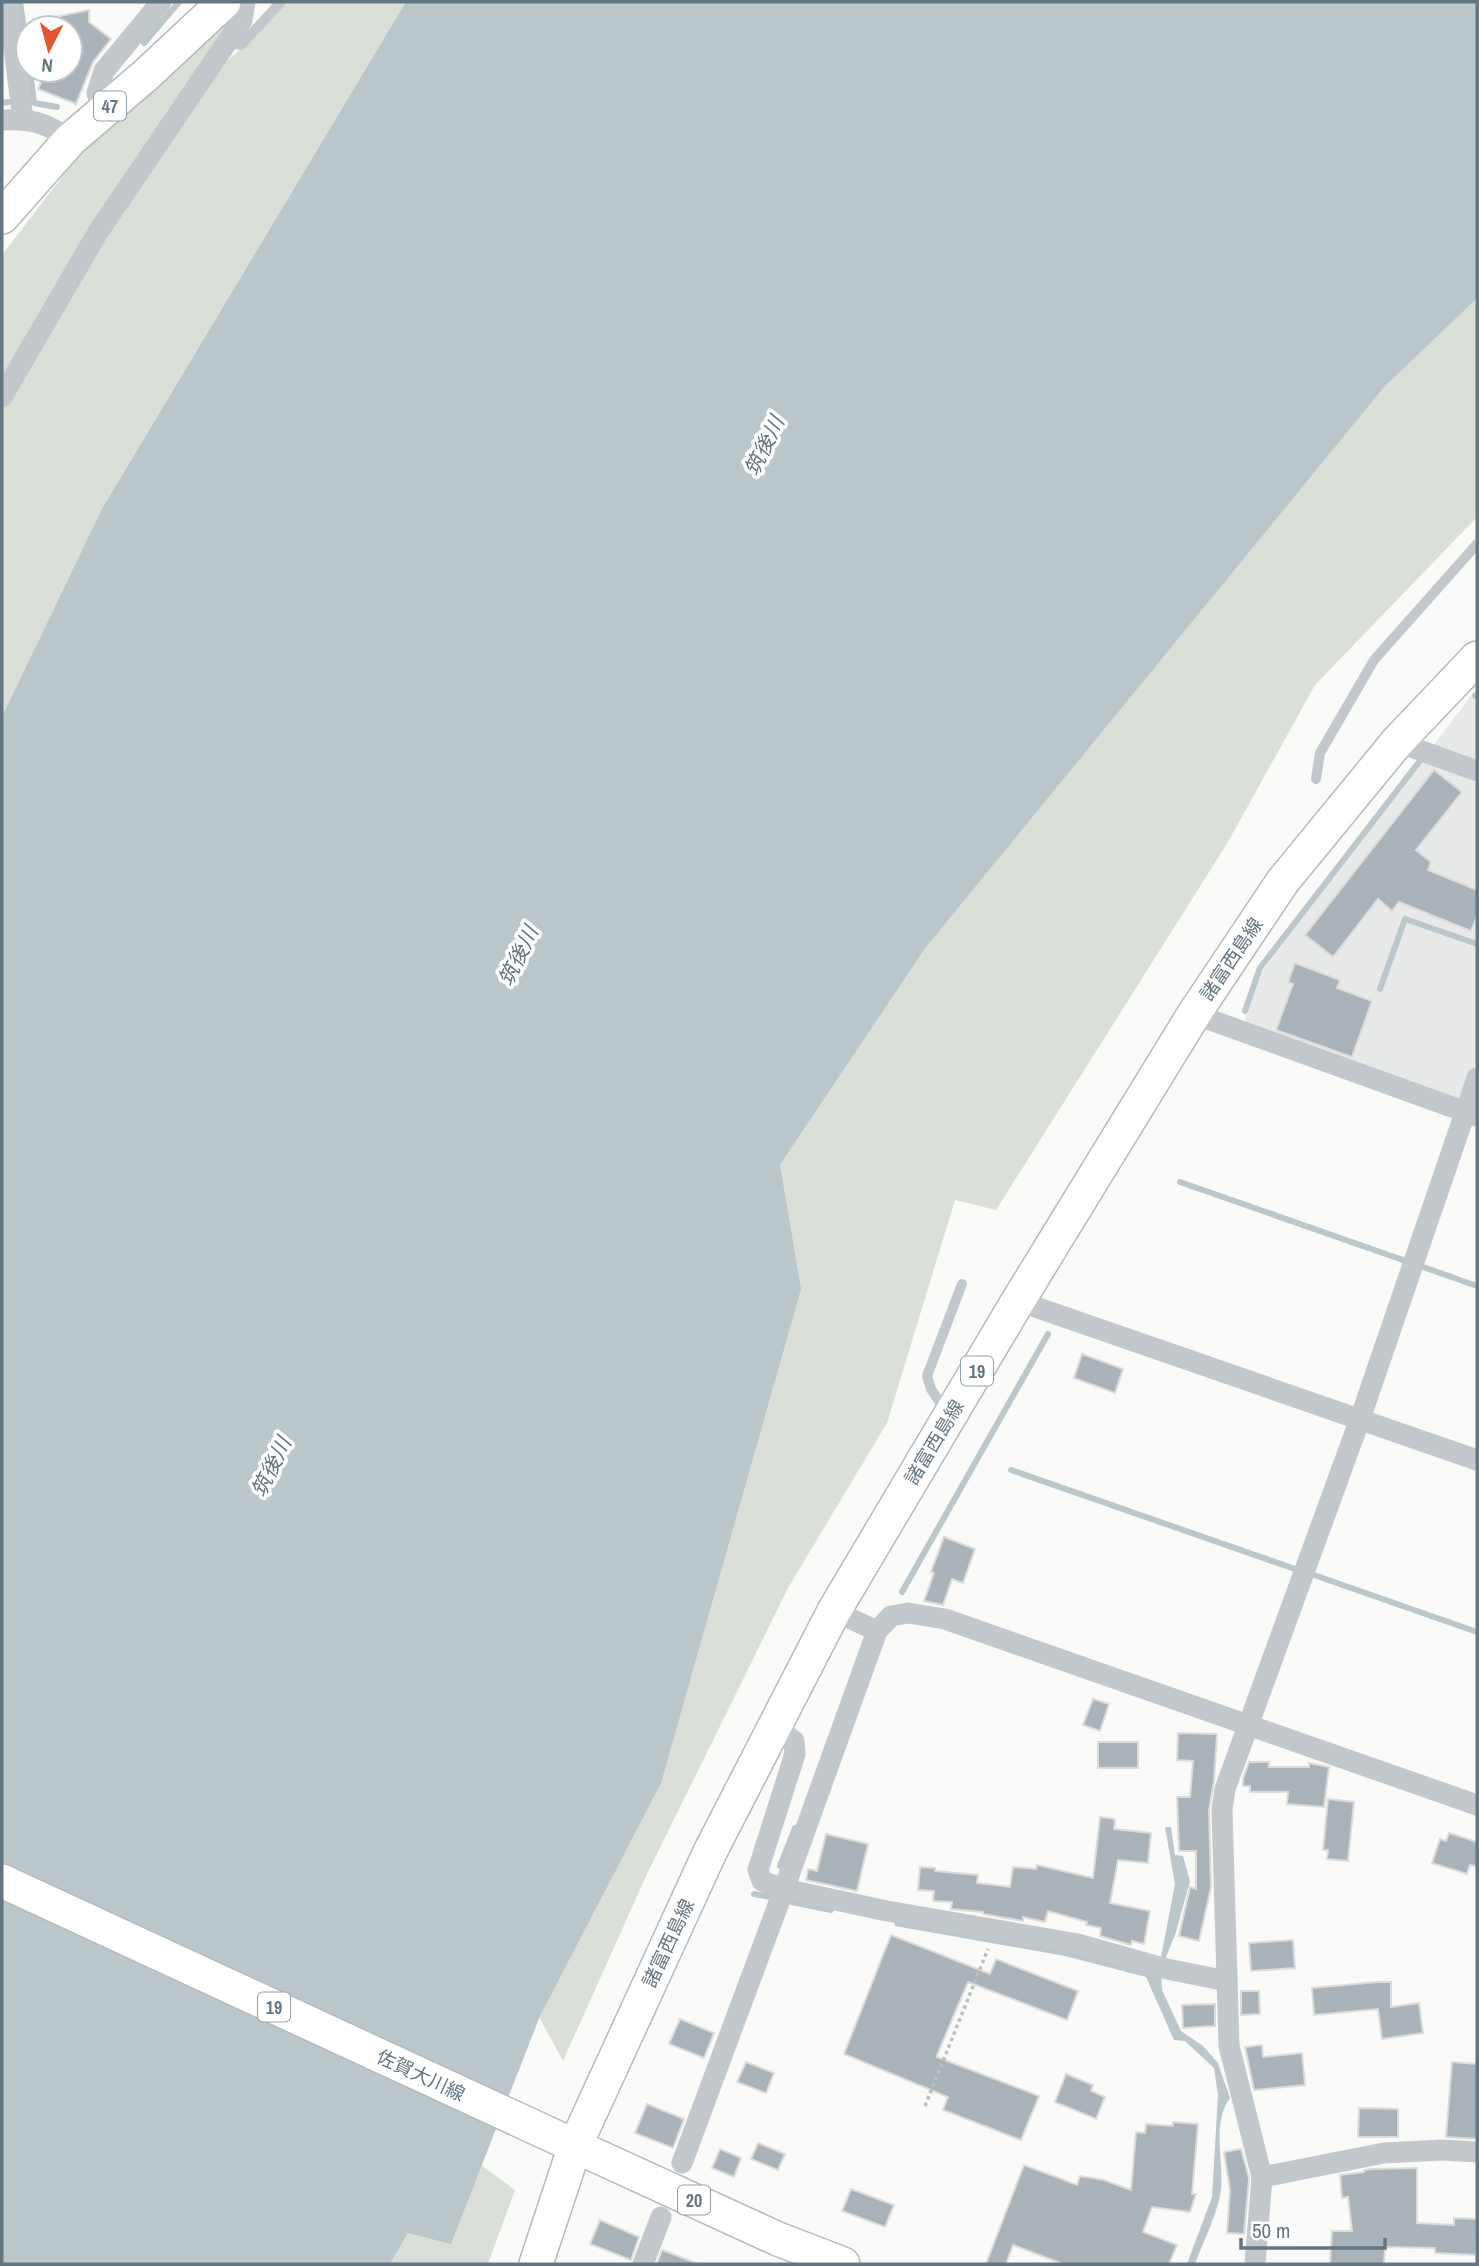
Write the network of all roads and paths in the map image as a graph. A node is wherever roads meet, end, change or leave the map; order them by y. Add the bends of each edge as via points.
1 (8, 2) edge
2 (161, 2) edge
3 (224, 2) edge
4 (246, 2) edge
5 (281, 2) edge
6 (227, 42) junction
7 (103, 112) junction
8 (12, 120) edge
9 (70, 140) junction
10 (2, 217) edge
11 (2, 397) edge
12 (1477, 544) edge
13 (1477, 658) edge
14 (1397, 742) junction
15 (1477, 771) edge
16 (1316, 779) dead end
17 (1194, 1014) junction
18 (1477, 1078) edge
19 (1471, 1114) edge
20 (962, 1284) dead end
21 (1018, 1301) junction
22 (949, 1417) junction
23 (1360, 1419) junction
24 (1477, 1460) edge
25 (835, 1611) junction
26 (877, 1631) junction
27 (775, 1726) junction
28 (1249, 1726) junction
29 (1477, 1805) edge
30 (2, 1881) edge
31 (784, 1889) junction
32 (988, 1949) dead end
33 (1227, 1981) junction
34 (925, 2106) dead end
35 (560, 2139) junction
36 (1477, 2152) edge
37 (682, 2163) dead end
38 (1262, 2177) junction
39 (661, 2217) dead end
40 (536, 2264) edge
41 (643, 2264) edge
42 (843, 2264) edge
43 (1255, 2264) edge

1 - 8 street
2 - 7 street via 104,71 97,93
3 - 7 main road, 47
4 - 6 street via 242,20
5 - 6 lane via 242,45
6 - 11 street via 98,232
7 - 9 main road, 47
8 - 9 street via 50,125
9 - 10 main road, 47
12 - 16 lane via 1374,660 1320,754
13 - 14 main road, 諸富西島線 / 19
14 - 15 street
14 - 17 main road, 諸富西島線 / 19 via 1283,881
17 - 19 street
17 - 21 main road, 諸富西島線 / 19
18 - 19 street
19 - 23 street
20 - 22 lane via 928,1376
21 - 22 main road, 諸富西島線 / 19
21 - 23 street
22 - 25 main road, 諸富西島線 / 19
23 - 24 street
23 - 28 street
25 - 26 street
25 - 27 main road, 諸富西島線 / 19
26 - 28 street via 891,1616 908,1613 945,1619
26 - 31 street
27 - 31 street via 793,1741 795,1754 758,1871 762,1881
27 - 35 main road, 諸富西島線 / 19
28 - 29 street
28 - 33 street via 1225,1789 1222,1810
30 - 35 main road, 佐賀大川線 / 19
31 - 33 street via 887,1912 1078,1944
31 - 37 street
32 - 34 path
33 - 38 street via 1229,2046
35 - 40 main road, 諸富西島線 / 19
35 - 42 main road, 佐賀大川線 / 20
36 - 38 street via 1384,2153
38 - 43 street
39 - 41 street

